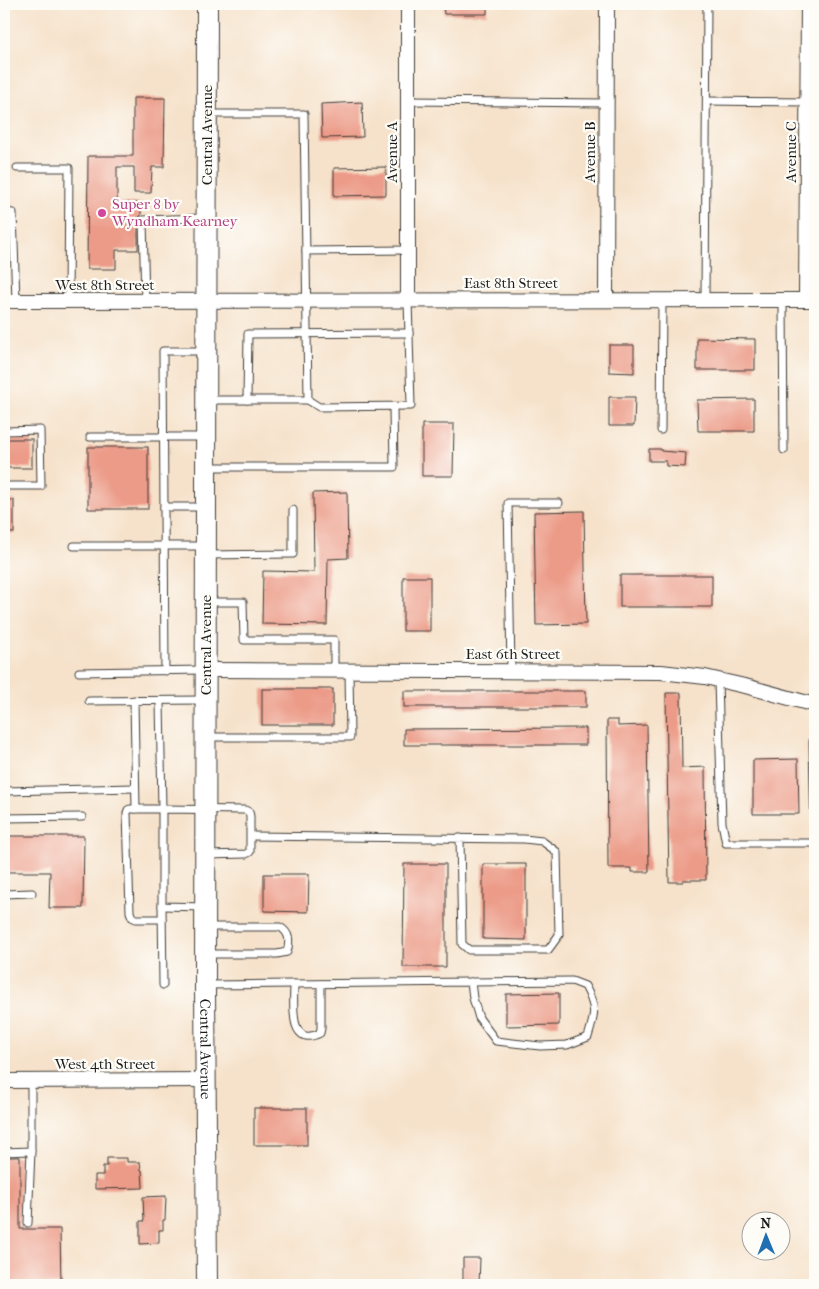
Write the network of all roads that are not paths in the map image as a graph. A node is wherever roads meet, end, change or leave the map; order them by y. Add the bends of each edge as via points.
1 (207, 4) edge
2 (408, 4) edge
3 (607, 4) edge
4 (707, 4) edge
5 (808, 4) edge
6 (408, 101) junction
7 (707, 101) junction
8 (807, 102) junction
9 (606, 103) junction
10 (207, 114) junction
11 (17, 168) dead end
12 (4, 212) edge
13 (207, 218) junction
14 (408, 250) junction
15 (306, 251) junction
16 (606, 299) junction
17 (307, 300) junction
18 (408, 300) junction
19 (662, 300) junction
20 (705, 300) junction
21 (783, 300) junction
22 (810, 300) edge
23 (10, 301) edge
24 (68, 301) junction
25 (146, 301) junction
26 (207, 301) junction
27 (307, 333) junction
28 (409, 333) junction
29 (207, 351) junction
30 (207, 400) junction
31 (247, 400) junction
32 (308, 400) junction
33 (393, 407) junction
34 (4, 430) edge
35 (661, 430) dead end
36 (90, 437) dead end
37 (164, 437) junction
38 (207, 437) junction
39 (784, 450) dead end
40 (207, 467) junction
41 (4, 486) edge
42 (559, 503) dead end
43 (164, 507) junction
44 (207, 507) junction
45 (293, 510) dead end
46 (74, 546) dead end
47 (164, 546) junction
48 (207, 550) junction
49 (206, 602) junction
50 (206, 670) junction
51 (334, 670) junction
52 (349, 670) junction
53 (511, 670) junction
54 (165, 671) junction
55 (79, 672) dead end
56 (718, 680) junction
57 (134, 700) junction
58 (206, 700) junction
59 (89, 701) dead end
60 (160, 701) junction
61 (815, 705) edge
62 (815, 722) edge
63 (206, 737) junction
64 (135, 788) junction
65 (4, 791) edge
66 (136, 809) junction
67 (162, 809) junction
68 (206, 809) junction
69 (82, 817) dead end
70 (4, 818) edge
71 (815, 834) edge
72 (251, 836) junction
73 (460, 838) junction
74 (815, 843) edge
75 (205, 855) junction
76 (32, 893) dead end
77 (4, 894) edge
78 (162, 906) junction
79 (206, 907) junction
80 (162, 919) junction
81 (205, 927) junction
82 (205, 954) junction
83 (471, 982) junction
84 (294, 984) junction
85 (320, 984) junction
86 (163, 985) dead end
87 (205, 985) junction
88 (30, 1080) junction
89 (205, 1080) junction
90 (4, 1081) edge
91 (4, 1152) edge
92 (31, 1152) junction
93 (28, 1223) dead end
94 (207, 1285) edge

1 - 10 street, Central Avenue
2 - 6 street, Avenue A
3 - 9 street, Avenue B
4 - 7 lane
5 - 8 street, Avenue C
6 - 9 lane
6 - 14 street, Avenue A
7 - 8 lane
7 - 20 lane
8 - 22 street, Avenue C
9 - 16 street, Avenue B
10 - 13 street, Central Avenue
10 - 15 lane via 304,114
11 - 24 lane via 68,168
12 - 23 lane via 13,213
13 - 25 lane via 143,220
13 - 26 street, Central Avenue
14 - 15 lane
14 - 18 street, Avenue A
15 - 17 lane
16 - 18 street, East 8th Street
16 - 19 street, East 8th Street
17 - 18 street, East 8th Street
17 - 26 street, East 8th Street
17 - 27 lane
18 - 28 lane
19 - 20 street, East 8th Street
19 - 35 lane
20 - 21 street, East 8th Street
21 - 22 street, East 8th Street
21 - 39 lane
23 - 24 street, West 8th Street
24 - 25 street, West 8th Street
25 - 26 street, West 8th Street
26 - 29 street, Central Avenue
27 - 28 lane
27 - 31 lane via 248,334
27 - 32 lane
28 - 33 lane via 411,406
29 - 30 street, Central Avenue
29 - 37 lane via 164,351
30 - 31 lane
30 - 38 street, Central Avenue
31 - 32 lane
32 - 33 lane via 319,408
33 - 40 lane via 394,467
34 - 41 lane via 40,430 40,486
36 - 37 lane
37 - 38 lane
37 - 43 lane
38 - 40 street, Central Avenue
40 - 44 street, Central Avenue
42 - 53 lane via 508,503
43 - 44 lane
43 - 47 lane
44 - 48 street, Central Avenue
45 - 48 lane via 293,554
46 - 47 lane
47 - 48 lane
47 - 54 lane
48 - 49 street, Central Avenue
49 - 50 street, Central Avenue
49 - 51 lane via 243,602 244,640 334,640
50 - 51 street, East 6th Street
50 - 54 lane
50 - 58 street, Central Avenue
51 - 52 street, East 6th Street
52 - 53 street, East 6th Street
52 - 63 lane via 350,737
53 - 56 street, East 6th Street via 661,672
54 - 55 lane
56 - 61 street, East 6th Street
56 - 74 lane via 722,822 726,842
57 - 59 lane
57 - 60 lane
57 - 64 lane
58 - 60 lane
58 - 63 street, Central Avenue
60 - 67 lane
62 - 71 lane
63 - 68 street, Central Avenue
64 - 65 lane
64 - 66 lane
66 - 67 lane
66 - 80 lane via 128,810 130,912 136,919
67 - 68 lane
67 - 78 lane
68 - 72 lane via 249,812
68 - 75 street, Central Avenue
69 - 70 lane
72 - 73 lane
72 - 75 lane via 250,852 246,854
73 - 73 lane via 542,841 557,852 558,935 548,950 469,950 462,944
75 - 79 street, Central Avenue
76 - 77 lane
78 - 79 lane
78 - 80 lane
79 - 81 street, Central Avenue
80 - 86 lane
81 - 82 street, Central Avenue
81 - 82 lane via 280,928 289,936 289,944 287,952 277,954
82 - 87 street, Central Avenue
83 - 83 lane via 572,981 585,986 592,998 594,1016 588,1038 567,1045 540,1046 496,1041 479,1018
83 - 85 lane
84 - 85 lane
84 - 85 lane via 297,1029 300,1034 313,1036 320,1033 321,1028
84 - 87 lane
87 - 89 street, Central Avenue
88 - 89 street, West 4th Street
88 - 90 street, West 4th Street
88 - 92 lane
89 - 94 street, Central Avenue
91 - 92 lane
92 - 93 lane

